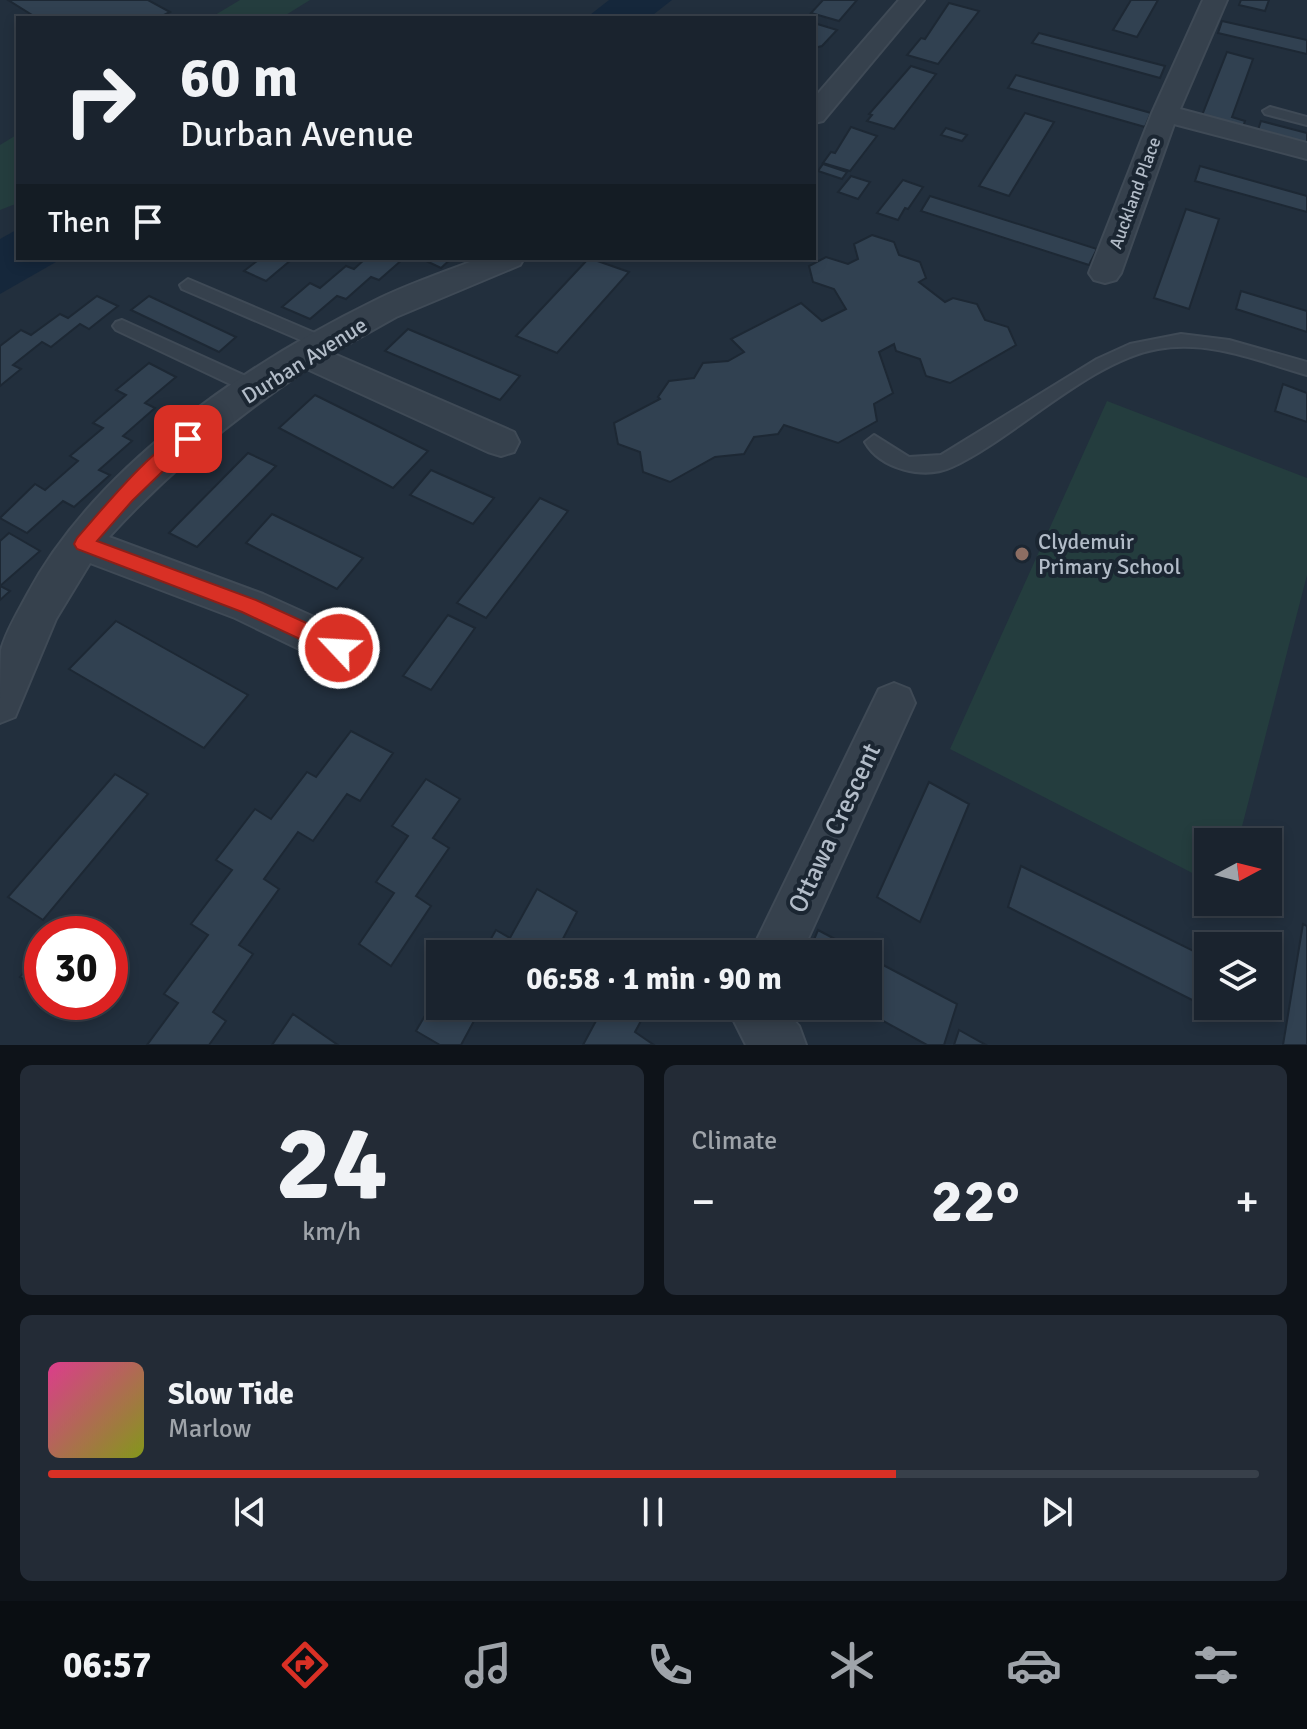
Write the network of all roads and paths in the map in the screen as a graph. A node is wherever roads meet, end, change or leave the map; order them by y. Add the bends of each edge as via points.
1 (912, 0) edge
2 (1215, 0) edge
3 (1270, 111) dead end
4 (816, 113) edge
5 (1165, 113) junction
6 (1307, 121) edge
7 (1307, 151) edge
8 (504, 260) edge
9 (1105, 273) dead end
10 (188, 285) dead end
11 (122, 326) dead end
12 (314, 348) junction
13 (1307, 369) edge
14 (255, 388) junction
15 (501, 442) dead end
16 (874, 442) dead end
17 (83, 544) junction
18 (339, 648) dead end
19 (0, 703) edge
20 (894, 703) dead end
21 (782, 940) edge
22 (760, 1020) edge
23 (780, 1045) edge

1 - 4 street
2 - 5 street, Auckland Place
3 - 6 lane
5 - 7 street, Auckland Place
5 - 9 street, Auckland Place
8 - 12 street, Durban Avenue via 387,309
10 - 12 lane
11 - 14 lane
12 - 14 street, Durban Avenue
12 - 15 street
13 - 16 lane via 1236,346 1194,339 1152,343 1103,363 945,462 908,464
14 - 17 street, Durban Avenue via 165,456
17 - 18 street via 249,606
17 - 19 street, Durban Avenue via 64,567
20 - 21 street, Ottawa Crescent
22 - 23 street

